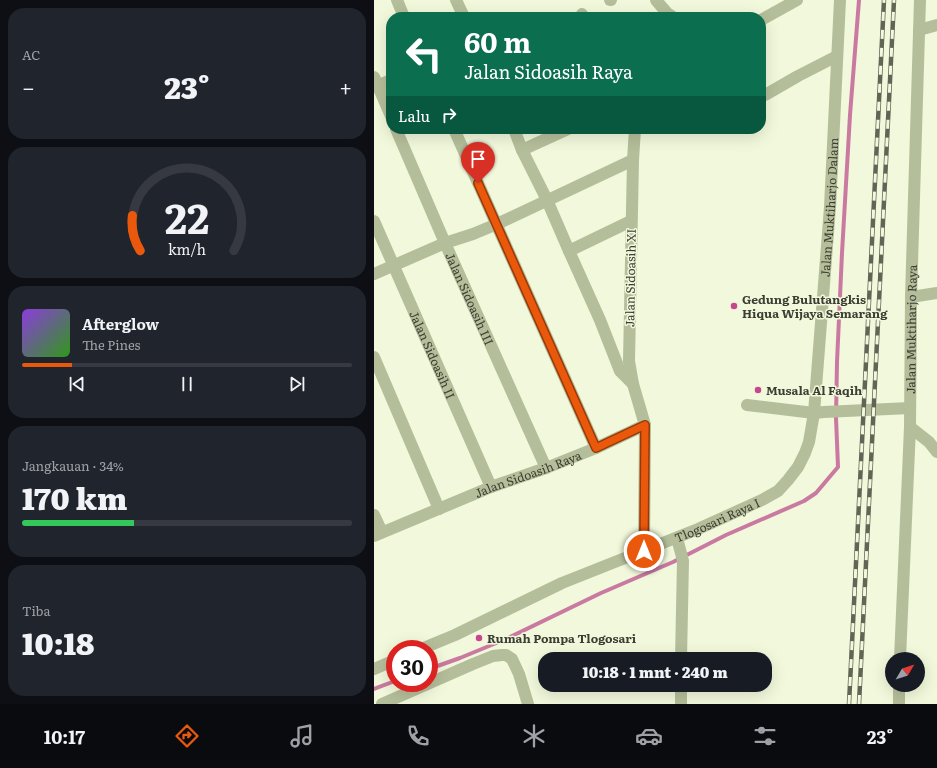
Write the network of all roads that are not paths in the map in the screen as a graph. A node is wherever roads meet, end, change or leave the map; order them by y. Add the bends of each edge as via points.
1 (397, 0) edge
2 (456, 0) edge
3 (656, 0) edge
4 (840, 0) edge
5 (920, 0) edge
6 (792, 1) edge
7 (402, 12) edge
8 (462, 12) edge
9 (666, 12) edge
10 (766, 17) edge
11 (937, 25) edge
12 (919, 30) junction
13 (838, 56) junction
14 (386, 81) edge
15 (375, 83) edge
16 (766, 94) edge
17 (386, 106) edge
18 (398, 134) edge
19 (456, 134) edge
20 (516, 134) edge
21 (557, 134) edge
22 (635, 134) edge
23 (522, 150) junction
24 (633, 160) junction
25 (547, 200) junction
26 (374, 221) edge
27 (631, 221) junction
28 (497, 224) junction
29 (445, 243) junction
30 (569, 251) junction
31 (393, 265) junction
32 (374, 274) edge
33 (937, 293) edge
34 (911, 297) junction
35 (374, 357) edge
36 (633, 384) junction
37 (746, 405) dead end
38 (910, 408) junction
39 (819, 413) junction
40 (645, 425) junction
41 (910, 427) junction
42 (596, 448) junction
43 (937, 452) edge
44 (546, 468) junction
45 (491, 487) junction
46 (439, 509) junction
47 (374, 514) edge
48 (378, 534) edge
49 (678, 543) junction
50 (644, 551) junction
51 (438, 642) edge
52 (681, 652) edge
53 (900, 652) edge
54 (386, 664) edge
55 (374, 669) edge
56 (681, 692) edge
57 (899, 692) edge
58 (382, 704) edge
59 (528, 704) edge
60 (681, 704) edge
61 (898, 704) edge

1 - 7 street
2 - 8 street
3 - 9 street
4 - 13 street, Jalan Muktiharjo Dalam
5 - 12 street, Jalan Muktiharjo Raya
6 - 10 street
11 - 12 street
12 - 34 street, Jalan Muktiharjo Raya
13 - 16 street
13 - 39 street, Jalan Muktiharjo Dalam
14 - 15 street
15 - 17 street
18 - 29 street, Jalan Sidoasih III
19 - 28 street
20 - 23 street
21 - 23 street
22 - 24 street, Jalan Sidoasih XI
23 - 25 street
24 - 25 street
24 - 27 street, Jalan Sidoasih XI
25 - 28 street
25 - 30 street
26 - 31 street, Jalan Sidoasih II
27 - 30 street
27 - 36 street, Jalan Sidoasih XI via 629,361
28 - 29 street
28 - 42 street
29 - 31 street
29 - 44 street, Jalan Sidoasih III
30 - 36 street via 620,371
31 - 32 street
31 - 45 street, Jalan Sidoasih II
33 - 34 street
34 - 38 street, Jalan Muktiharjo Raya
35 - 46 street
36 - 40 street, Jalan Sidoasih XI
37 - 39 street
38 - 39 street
38 - 41 street, Jalan Muktiharjo Raya
39 - 49 street, Tlogosari Raya I via 810,442 798,467 778,491 698,529
40 - 42 street, Jalan Sidoasih Raya
40 - 50 street
41 - 43 street
41 - 53 street, Jalan Muktiharjo Raya
42 - 44 street, Jalan Sidoasih Raya
44 - 45 street, Jalan Sidoasih Raya
45 - 46 street, Jalan Sidoasih Raya
46 - 48 street, Jalan Sidoasih Raya
47 - 48 street
49 - 50 street, Tlogosari Raya I
49 - 52 street via 683,561
50 - 51 street, Tlogosari Raya I via 562,583
54 - 55 street
56 - 60 street
57 - 61 street
58 - 59 street via 473,664 502,655 512,659

